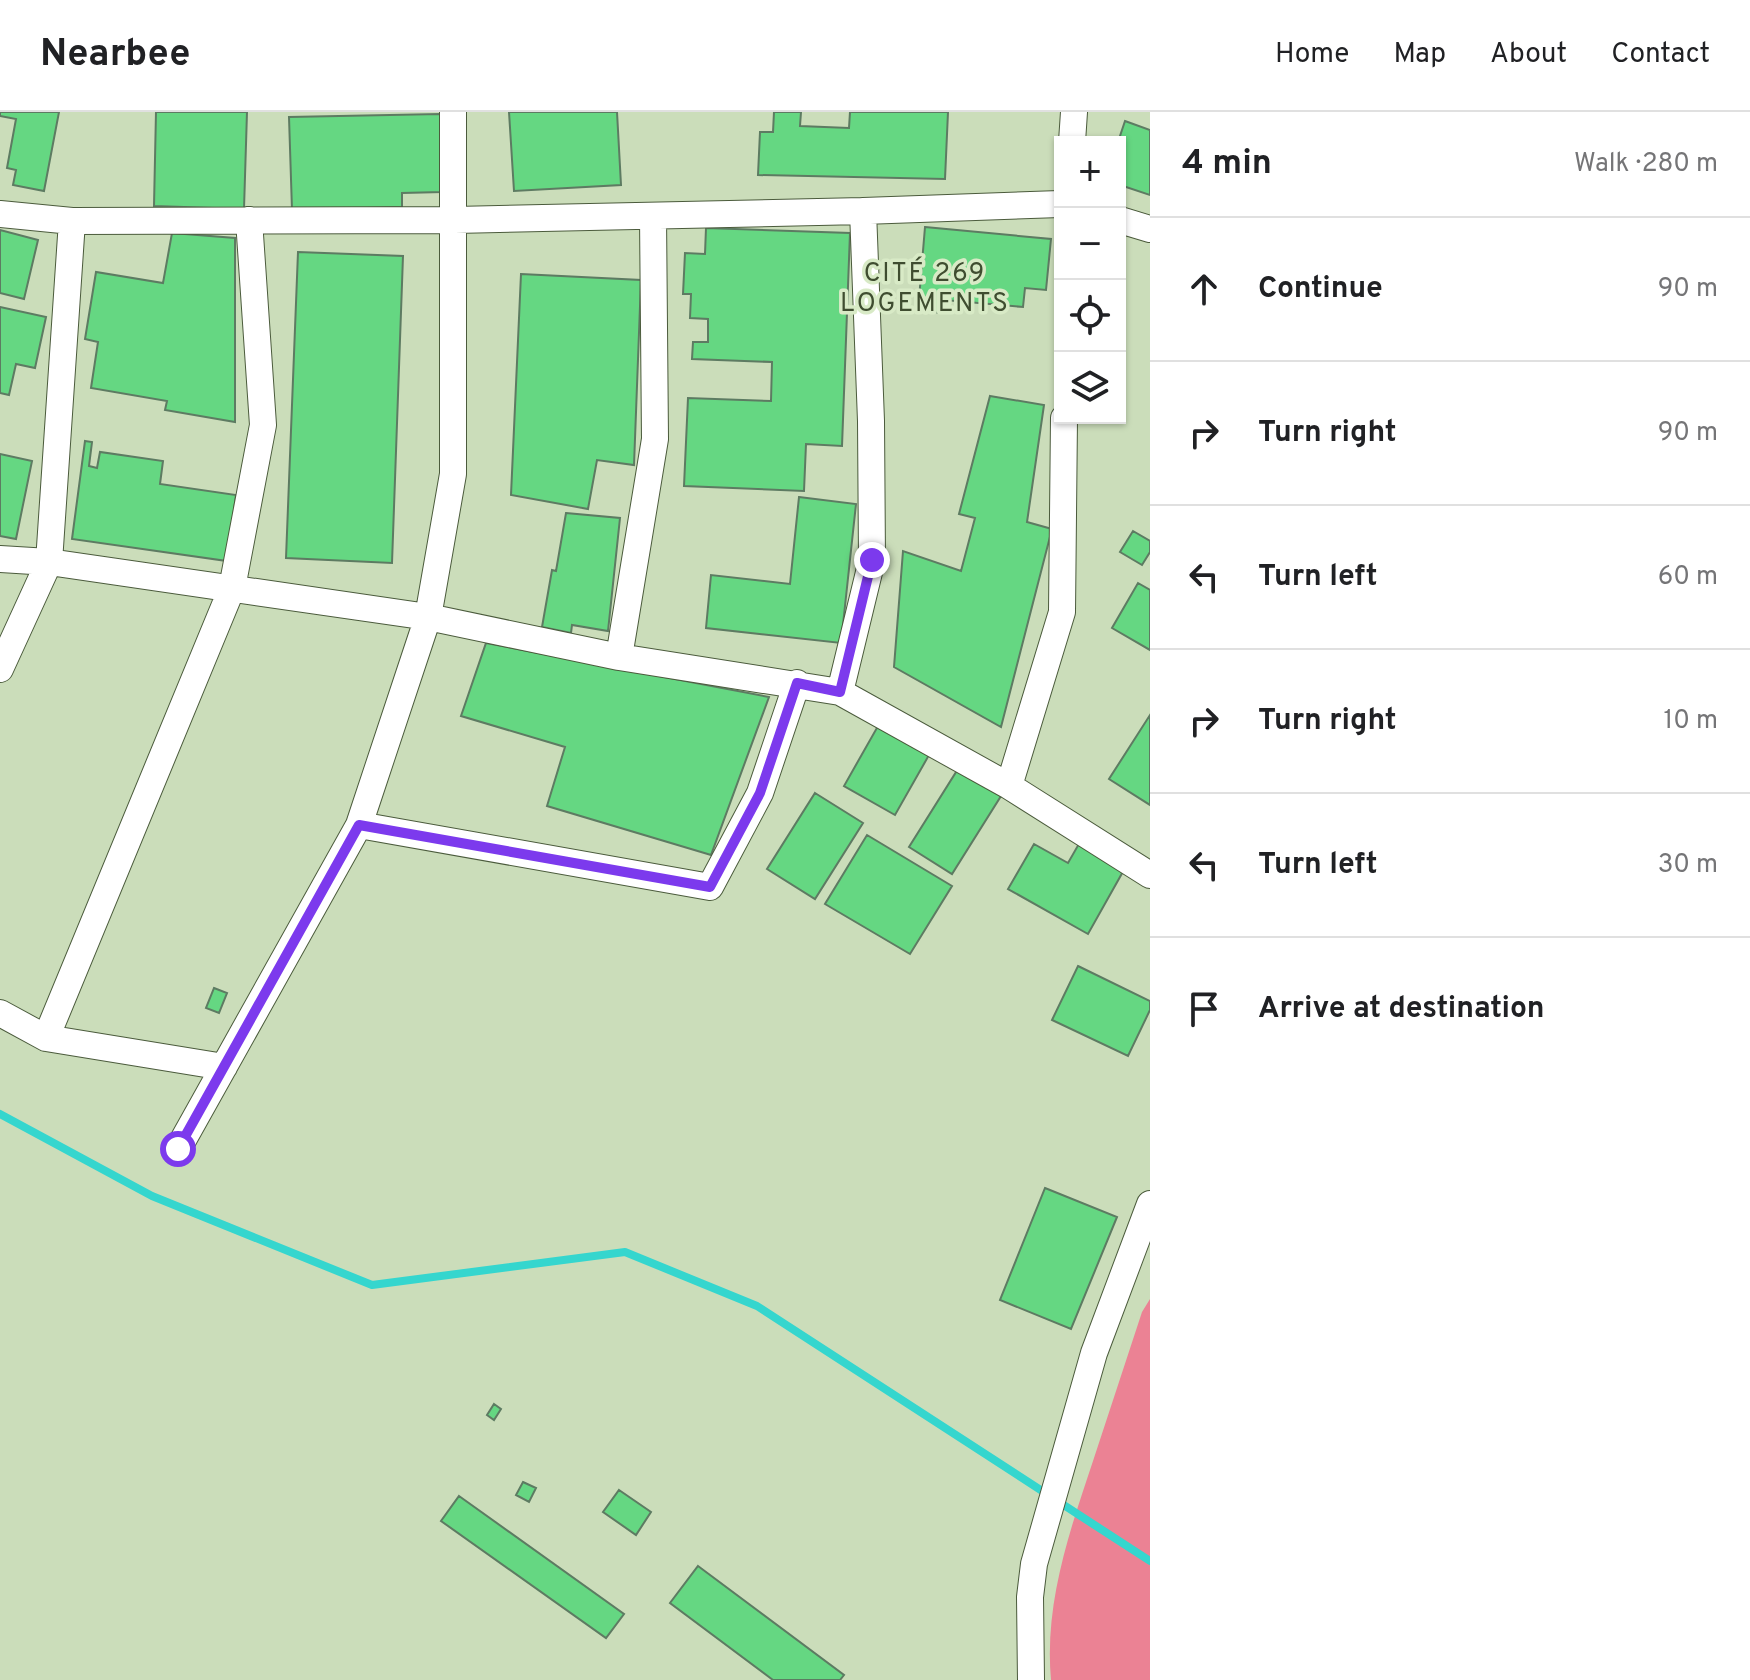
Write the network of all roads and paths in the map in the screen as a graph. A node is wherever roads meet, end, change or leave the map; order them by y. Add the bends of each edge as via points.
1 (453, 112) edge
2 (1074, 112) edge
3 (1072, 136) edge
4 (1054, 204) edge
5 (863, 211) junction
6 (0, 214) edge
7 (653, 216) junction
8 (249, 220) junction
9 (455, 220) junction
10 (72, 221) junction
11 (1126, 222) edge
12 (1150, 229) edge
13 (1064, 424) edge
14 (0, 559) edge
15 (49, 562) junction
16 (232, 588) junction
17 (428, 617) junction
18 (619, 657) junction
19 (0, 669) edge
20 (797, 683) junction
21 (840, 692) junction
22 (1009, 786) junction
23 (359, 825) junction
24 (1150, 875) edge
25 (0, 1013) edge
26 (46, 1038) junction
27 (224, 1067) junction
28 (178, 1149) dead end
29 (1150, 1204) edge
30 (1031, 1680) edge

1 - 9 street
2 - 3 street
4 - 5 street
5 - 7 street
5 - 21 street via 872,560
6 - 10 street
7 - 9 street
7 - 18 street via 655,439
8 - 9 street
8 - 10 street
8 - 16 street via 263,425
9 - 17 street via 453,474
10 - 15 street
11 - 12 street
13 - 22 street via 1062,612
14 - 15 street
15 - 16 street
15 - 19 street
16 - 17 street
16 - 26 street
17 - 18 street
17 - 23 street
18 - 20 street
20 - 21 street
20 - 23 street via 760,793 710,887
21 - 22 street
22 - 24 street
23 - 27 street
25 - 26 street
26 - 27 street
27 - 28 street
29 - 30 street via 1094,1353 1034,1564

